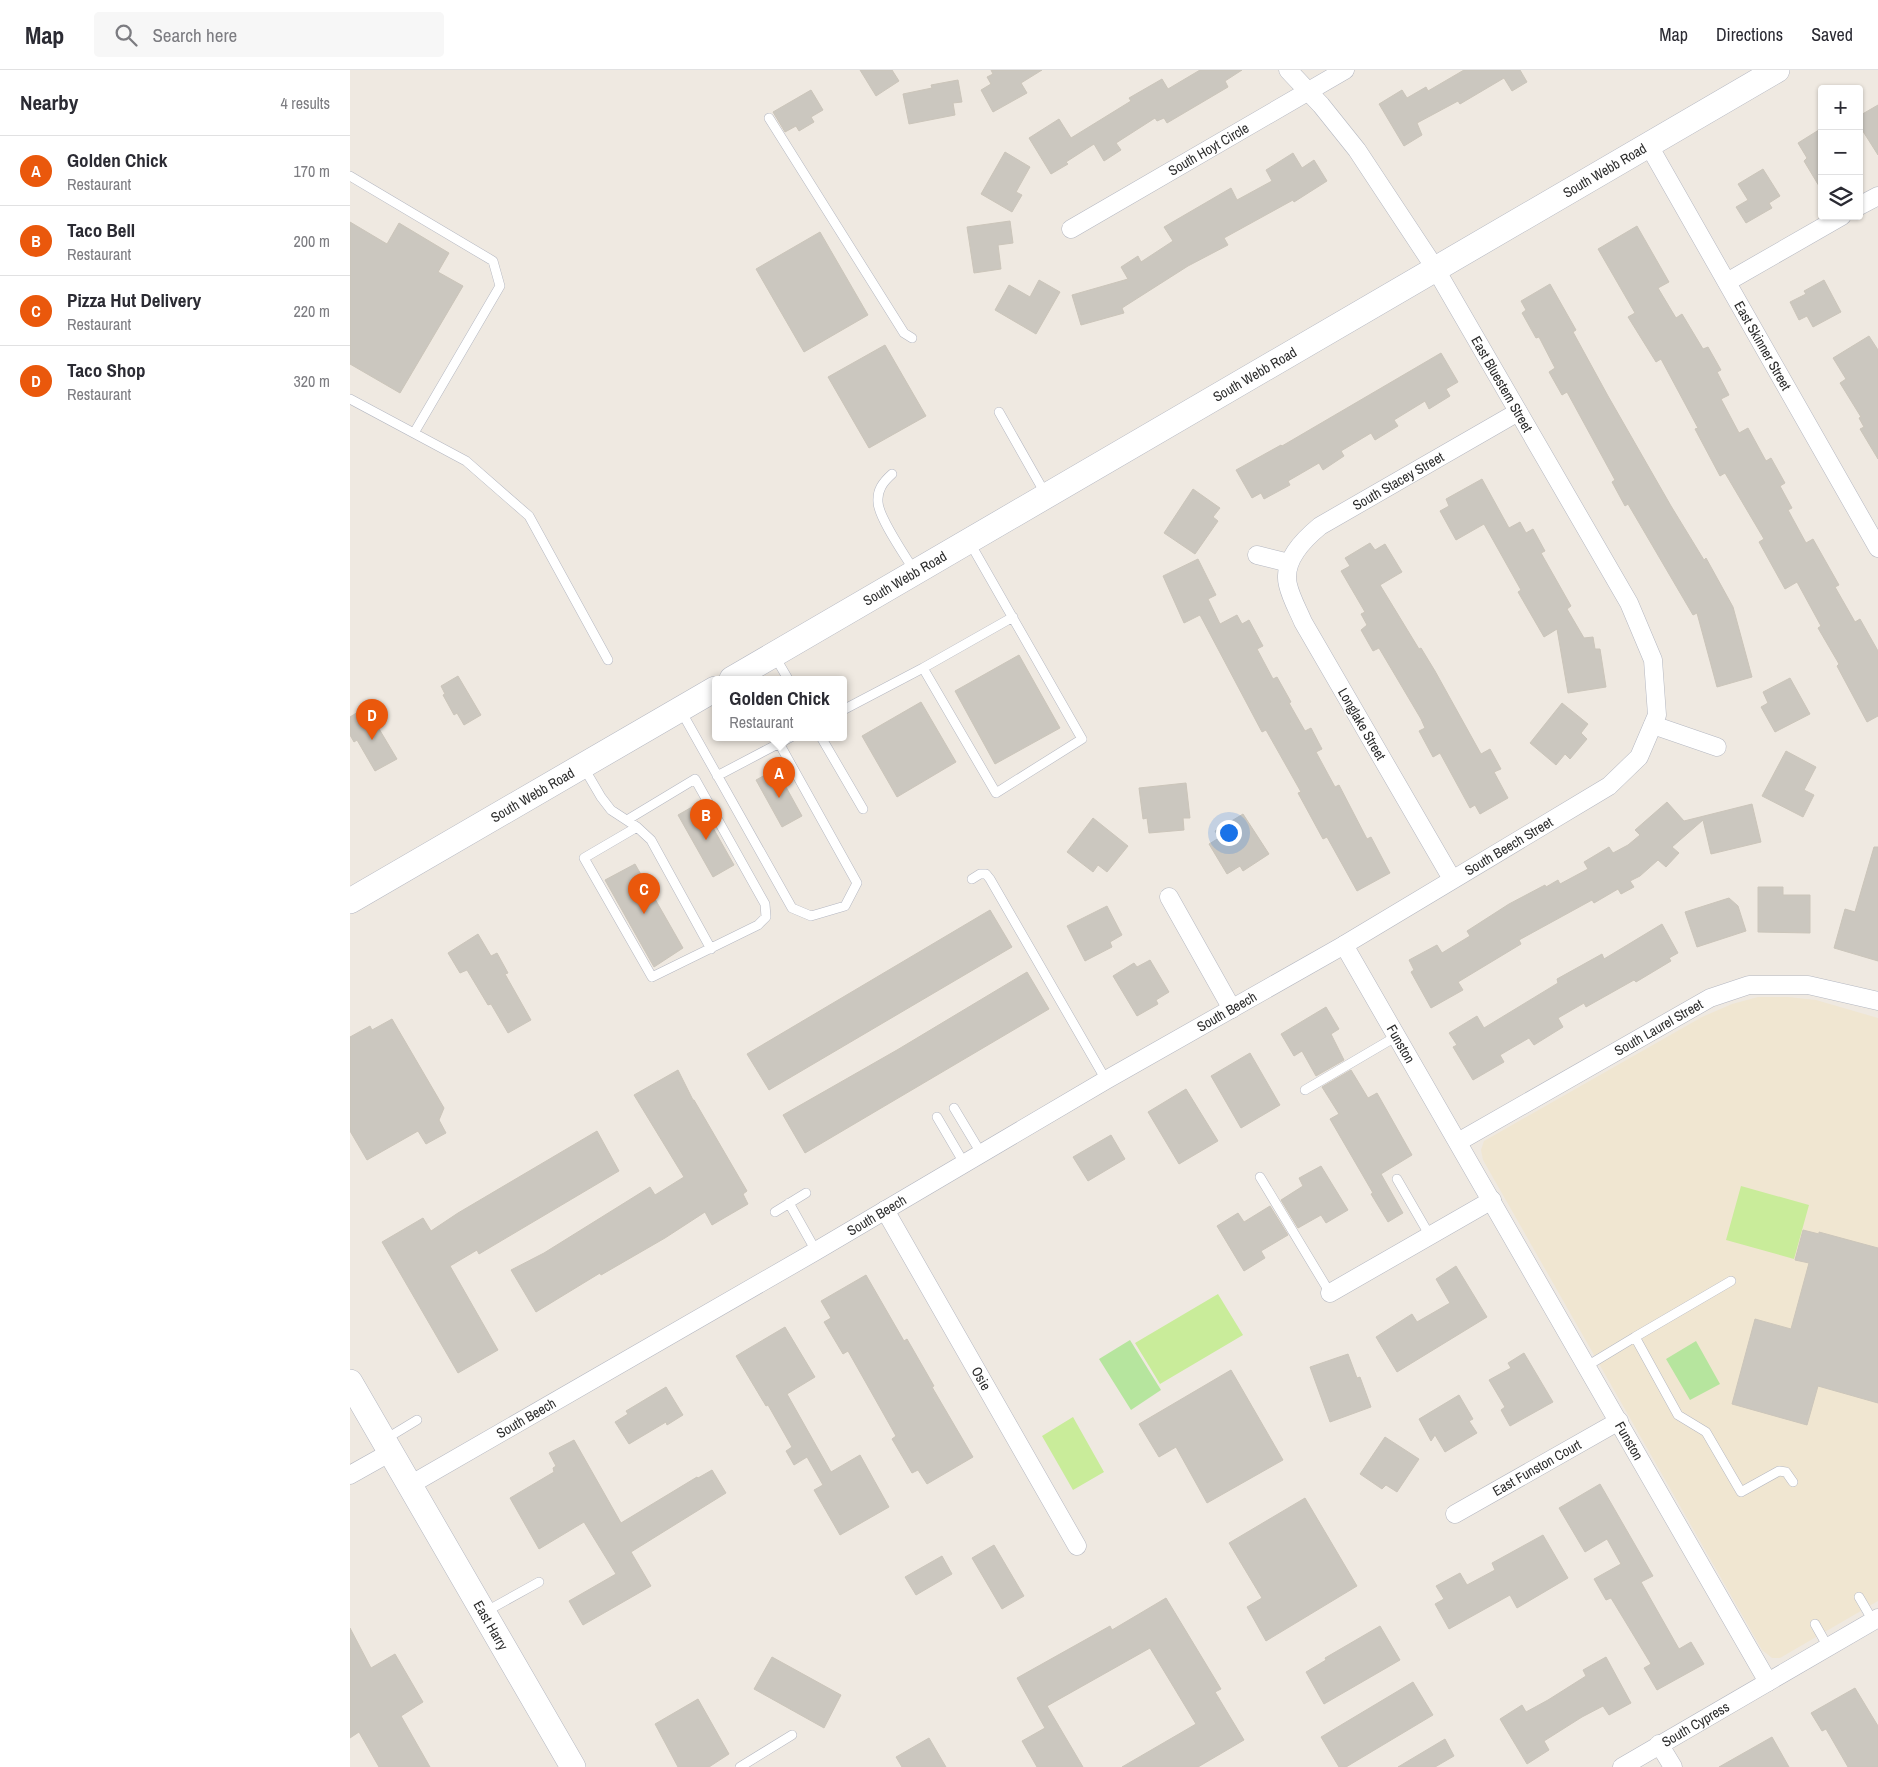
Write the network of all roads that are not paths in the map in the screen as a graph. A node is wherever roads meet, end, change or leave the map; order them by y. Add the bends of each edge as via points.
1 (1288, 70) edge
2 (1345, 70) edge
3 (1777, 70) edge
4 (1308, 92) junction
5 (769, 118) dead end
6 (1648, 144) junction
7 (350, 176) edge
8 (1878, 196) edge
9 (1863, 204) edge
10 (1835, 220) edge
11 (1071, 230) dead end
12 (1435, 268) junction
13 (1727, 282) junction
14 (912, 338) dead end
15 (350, 399) edge
16 (999, 412) dead end
17 (1518, 412) junction
18 (414, 433) junction
19 (892, 474) dead end
20 (1046, 496) junction
21 (969, 541) junction
22 (1878, 548) edge
23 (1257, 554) dead end
24 (1290, 563) junction
25 (915, 572) junction
26 (1013, 617) junction
27 (774, 655) junction
28 (608, 660) dead end
29 (922, 668) junction
30 (737, 676) edge
31 (786, 676) edge
32 (712, 691) edge
33 (847, 708) edge
34 (680, 709) junction
35 (1653, 725) junction
36 (783, 741) edge
37 (823, 741) edge
38 (779, 743) junction
39 (1716, 747) dead end
40 (583, 766) junction
41 (718, 776) junction
42 (863, 809) dead end
43 (627, 820) junction
44 (637, 827) junction
45 (972, 879) dead end
46 (1452, 879) junction
47 (1169, 897) dead end
48 (350, 901) edge
49 (1344, 945) junction
50 (711, 949) junction
51 (1878, 1001) edge
52 (1232, 1009) junction
53 (1397, 1036) junction
54 (1106, 1080) junction
55 (1306, 1090) dead end
56 (954, 1108) dead end
57 (937, 1117) dead end
58 (1458, 1142) junction
59 (980, 1153) junction
60 (964, 1163) junction
61 (1260, 1177) dead end
62 (1397, 1178) dead end
63 (806, 1193) dead end
64 (1492, 1200) junction
65 (789, 1203) junction
66 (885, 1210) junction
67 (775, 1212) dead end
68 (1430, 1236) junction
69 (816, 1251) junction
70 (1731, 1281) dead end
71 (1330, 1293) joint
72 (1635, 1337) junction
73 (1587, 1366) junction
74 (350, 1382) edge
75 (417, 1420) dead end
76 (1619, 1421) junction
77 (387, 1446) junction
78 (350, 1475) edge
79 (1793, 1482) dead end
80 (410, 1485) junction
81 (1455, 1514) dead end
82 (1077, 1546) dead end
83 (539, 1582) dead end
84 (1859, 1597) dead end
85 (483, 1613) junction
86 (1876, 1620) edge
87 (1815, 1624) dead end
88 (1828, 1647) junction
89 (1768, 1682) junction
90 (792, 1735) dead end
91 (1660, 1744) junction
92 (573, 1767) edge
93 (740, 1767) edge
94 (1622, 1767) edge
95 (1673, 1767) edge

1 - 4 street, East Bluestem Street
2 - 4 street, South Hoyt Circle
3 - 6 main road, South Webb Road
4 - 11 street, South Hoyt Circle
4 - 12 street, East Bluestem Street via 1357,150
5 - 14 lane via 904,333
6 - 12 main road, South Webb Road
6 - 13 street, East Skinner Street
7 - 18 lane via 493,261 500,286
8 - 9 street
10 - 13 street
12 - 17 street, East Bluestem Street
12 - 20 main road, South Webb Road
13 - 22 street, East Skinner Street
15 - 18 lane
16 - 20 lane
17 - 24 street, South Stacey Street via 1320,526 1304,540
17 - 35 street, East Bluestem Street via 1629,603 1653,660 1657,715
18 - 28 lane via 466,461 529,516
19 - 25 lane via 878,493 878,507
20 - 21 main road, South Webb Road
21 - 25 main road, South Webb Road
21 - 26 lane
23 - 24 street
24 - 46 street, Longlake Street via 1288,584 1303,622
25 - 27 main road, South Webb Road
26 - 29 lane
26 - 29 lane via 1082,739 996,793
27 - 30 main road, South Webb Road
27 - 31 lane
29 - 33 lane
32 - 34 main road, South Webb Road
34 - 40 main road, South Webb Road
34 - 41 lane
35 - 39 street
35 - 46 street, South Beech Street via 1639,757 1609,786
36 - 38 lane
37 - 42 lane
38 - 41 lane
38 - 41 lane via 857,883 845,906 811,916 792,908
40 - 43 lane via 611,810
40 - 48 main road, South Webb Road
43 - 44 lane
43 - 50 lane via 695,779 766,904 766,917 758,925
44 - 50 lane via 651,840
44 - 50 lane via 584,858 652,977
45 - 54 lane via 986,874 990,879
46 - 49 street, South Beech Street
47 - 52 street
49 - 52 street, South Beech
49 - 53 street, Funston
51 - 58 street, South Laurel Street via 1808,985 1749,985 1710,998
52 - 54 street, South Beech
53 - 55 lane
53 - 58 street, Funston
54 - 59 street, South Beech
56 - 59 lane
57 - 60 lane
58 - 64 street, Funston
59 - 60 street, South Beech
60 - 66 street, South Beech
61 - 71 lane
62 - 68 lane
63 - 65 lane
64 - 68 street
64 - 73 street, Funston
65 - 67 lane
65 - 69 lane
66 - 69 street, South Beech
66 - 82 street, Osie
68 - 71 street
69 - 80 street, South Beech
70 - 72 lane
72 - 73 lane
72 - 79 lane via 1678,1415 1706,1432 1741,1492 1779,1471 1786,1472
73 - 76 street, Funston
74 - 77 main road, East Harry
75 - 77 lane
76 - 81 street, East Funston Court
76 - 89 street, Funston
77 - 78 street
77 - 80 main road, East Harry
80 - 85 main road, East Harry
83 - 85 lane
84 - 86 lane
85 - 92 main road, East Harry
86 - 88 street, South Cypress
87 - 88 lane
88 - 89 street, South Cypress
89 - 91 street, South Cypress
90 - 93 lane
91 - 94 street, South Cypress
91 - 95 street

